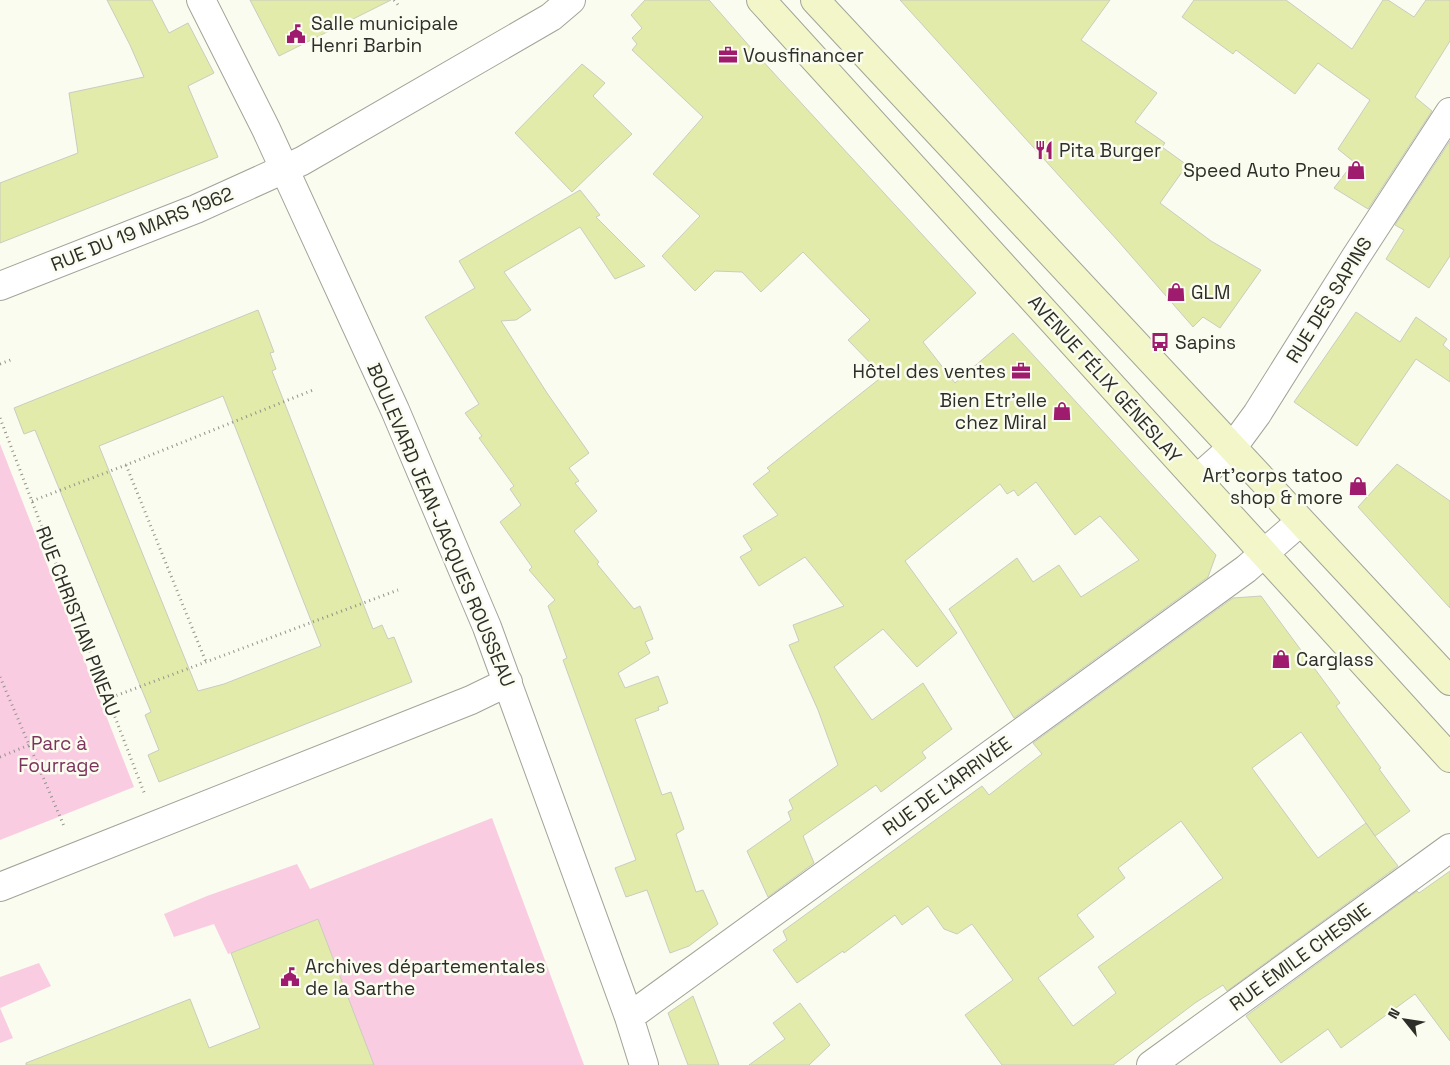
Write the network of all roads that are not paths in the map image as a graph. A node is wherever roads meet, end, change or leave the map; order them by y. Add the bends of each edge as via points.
1 (201, 0) edge
2 (571, 0) edge
3 (761, 0) edge
4 (816, 0) edge
5 (1450, 112) edge
6 (284, 169) junction
7 (0, 286) edge
8 (1232, 448) junction
9 (1197, 479) junction
10 (1300, 522) junction
11 (1265, 554) junction
12 (1450, 681) edge
13 (508, 682) junction
14 (1450, 758) edge
15 (1450, 848) edge
16 (0, 887) edge
17 (629, 1018) junction
18 (644, 1065) edge
19 (1151, 1065) edge

1 - 6 street, BOULEVARD JEAN-JACQUES ROUSSEAU
2 - 6 street, RUE DU 19 MARS 1962 via 551,17
3 - 9 main road, AVENUE FÉLIX GÉNESLAY
4 - 8 main road
5 - 8 street, RUE DES SAPINS via 1258,414
6 - 7 street, RUE DU 19 MARS 1962 via 196,210
6 - 13 street, BOULEVARD JEAN-JACQUES ROUSSEAU via 394,410
8 - 9 street, RUE DES SAPINS
8 - 10 main road
9 - 11 main road, AVENUE FÉLIX GÉNESLAY
10 - 11 street, RUE DE L'ARRIVÉE
10 - 12 main road
11 - 14 main road, AVENUE FÉLIX GÉNESLAY
11 - 17 street, RUE DE L'ARRIVÉE
13 - 16 street via 471,700
13 - 17 street, BOULEVARD JEAN-JACQUES ROUSSEAU
15 - 19 street, RUE ÉMILE CHESNE
17 - 18 street, BOULEVARD JEAN-JACQUES ROUSSEAU

